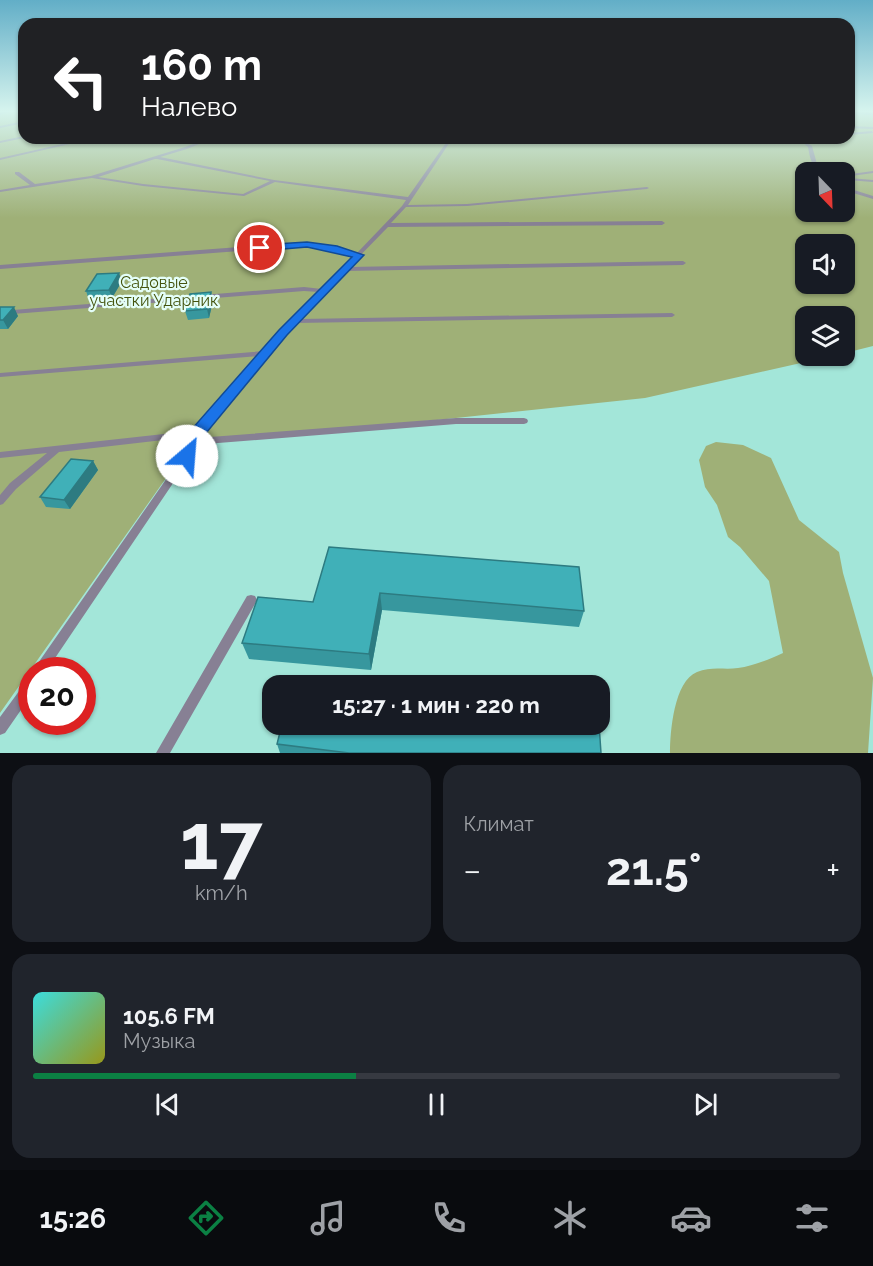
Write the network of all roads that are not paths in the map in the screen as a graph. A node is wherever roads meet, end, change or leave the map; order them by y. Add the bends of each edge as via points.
1 (53, 147) edge
2 (187, 147) edge
3 (442, 147) edge
4 (810, 147) edge
5 (157, 158) junction
6 (0, 159) edge
7 (814, 162) edge
8 (873, 172) edge
9 (17, 173) dead end
10 (855, 175) edge
11 (92, 177) junction
12 (855, 179) edge
13 (274, 181) junction
14 (873, 181) edge
15 (33, 185) junction
16 (647, 188) dead end
17 (0, 191) edge
18 (855, 192) edge
19 (873, 198) edge
20 (408, 202) junction
21 (663, 223) dead end
22 (388, 225) junction
23 (359, 255) junction
24 (683, 263) dead end
25 (0, 267) edge
26 (346, 269) junction
27 (326, 291) junction
28 (0, 313) edge
29 (672, 315) dead end
30 (295, 321) junction
31 (266, 353) junction
32 (0, 375) edge
33 (524, 422) dead end
34 (189, 442) junction
35 (56, 450) junction
36 (0, 455) edge
37 (0, 501) edge
38 (251, 600) dead end
39 (49, 657) edge
40 (18, 702) edge
41 (0, 728) edge
42 (163, 753) edge

1 - 6 lane
2 - 5 lane
3 - 20 lane
4 - 7 lane
5 - 11 lane
5 - 13 lane
8 - 10 lane
9 - 15 lane
11 - 13 lane via 244,195
11 - 15 lane
12 - 14 lane
13 - 20 lane
15 - 17 lane
16 - 20 lane via 459,206
18 - 19 lane
20 - 22 lane
21 - 22 lane
22 - 23 lane
23 - 25 lane via 307,244
23 - 26 lane
24 - 26 lane
26 - 27 lane
27 - 28 lane via 304,289
27 - 30 lane
29 - 30 lane
30 - 31 lane
31 - 32 lane
31 - 34 lane
33 - 34 lane via 456,421
34 - 35 lane via 173,435
34 - 39 lane via 187,456
35 - 36 lane
35 - 37 lane
38 - 42 lane
40 - 41 lane

